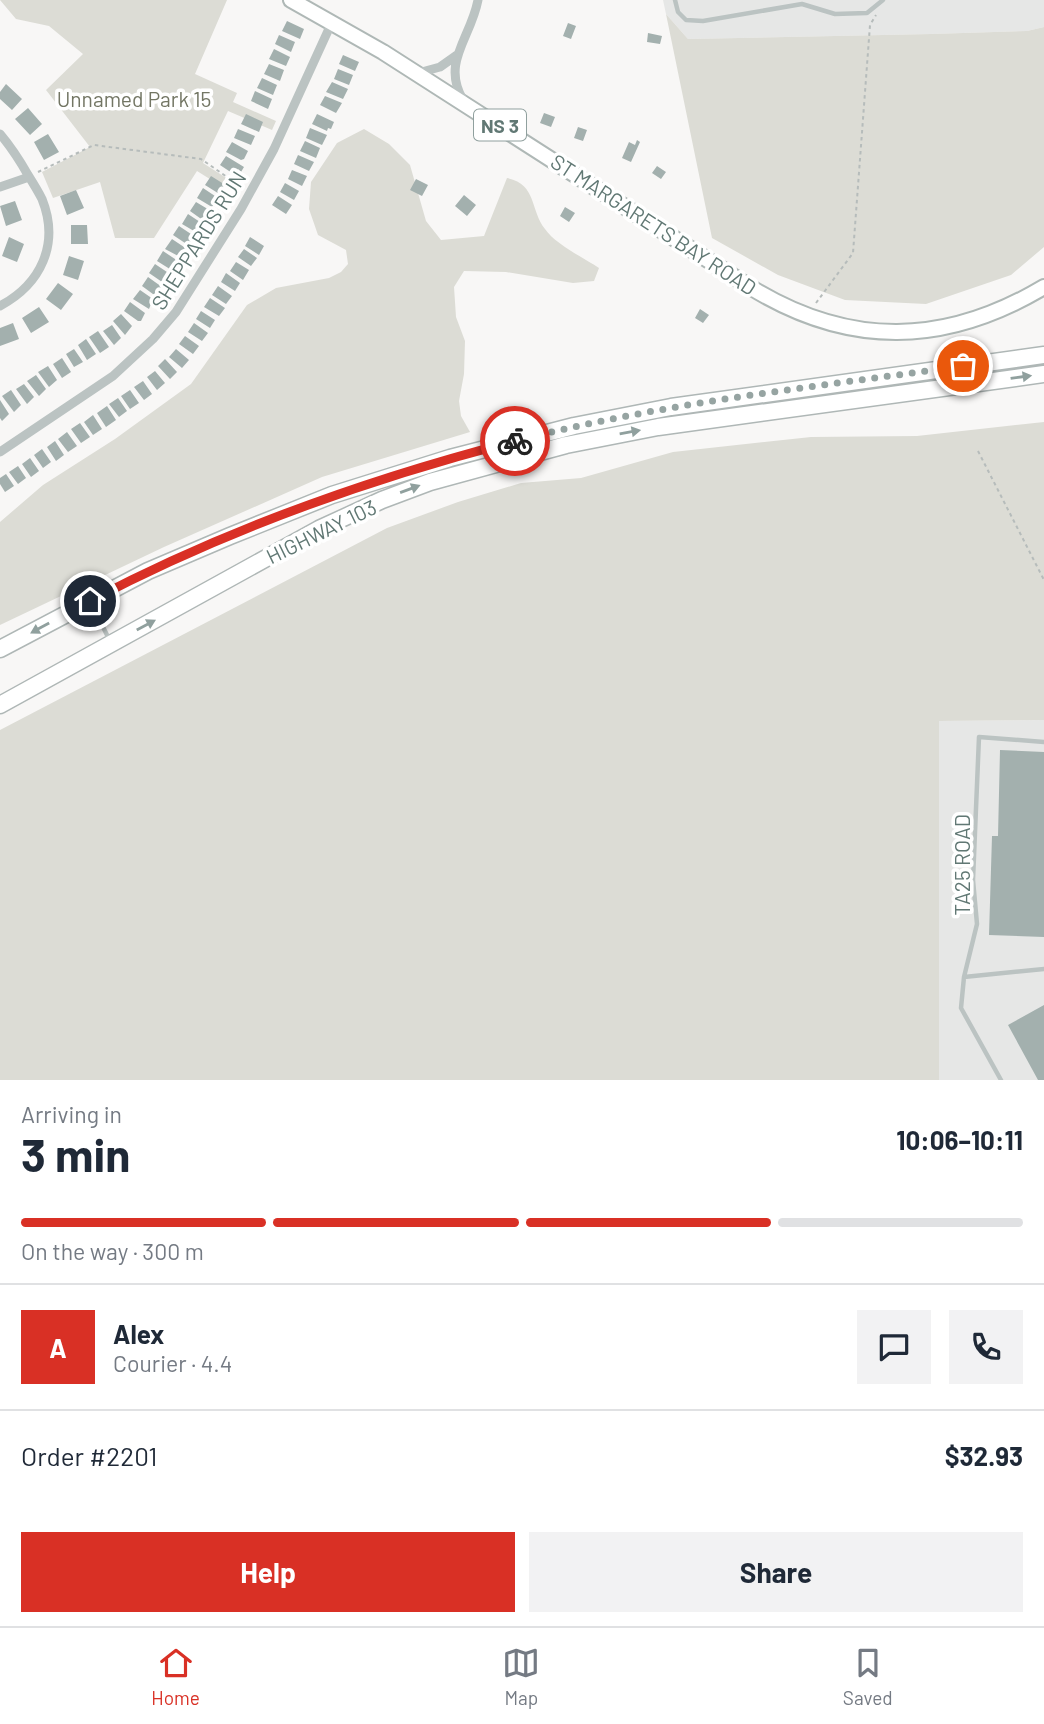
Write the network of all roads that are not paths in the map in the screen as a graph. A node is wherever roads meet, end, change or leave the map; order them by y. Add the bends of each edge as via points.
1 (291, 0) edge
2 (478, 0) edge
3 (675, 0) edge
4 (883, 0) edge
5 (802, 2) edge
6 (332, 22) junction
7 (457, 55) junction
8 (415, 73) junction
9 (465, 105) junction
10 (0, 134) edge
11 (29, 177) junction
12 (0, 187) edge
13 (1044, 287) edge
14 (0, 306) edge
15 (1044, 344) edge
16 (1044, 355) edge
17 (1044, 374) edge
18 (784, 390) junction
19 (0, 452) edge
20 (90, 601) junction
21 (111, 644) junction
22 (0, 649) edge
23 (0, 705) edge
24 (1044, 742) edge
25 (1044, 969) edge
26 (964, 977) junction
27 (1001, 1080) edge

1 - 6 main road, ST MARGARETS BAY ROAD / NS 3
2 - 7 street
3 - 5 lane via 686,20 703,21
4 - 5 lane via 867,13 835,14
6 - 8 main road, ST MARGARETS BAY ROAD / NS 3
6 - 19 street, SHEPPARDS RUN via 250,192 186,297 153,340 99,387
7 - 8 street via 440,67
7 - 9 street via 454,79
8 - 9 main road, ST MARGARETS BAY ROAD / NS 3
9 - 13 main road, ST MARGARETS BAY ROAD / NS 3 via 765,296 807,316 846,328 933,330 1001,311
10 - 11 street
11 - 12 street
11 - 14 street via 47,215 46,251 33,280
15 - 18 highway
16 - 18 highway, HIGHWAY 103
21 -> 17 highway, HIGHWAY 103 via 338,520 405,491 482,467 679,423
18 - 20 highway, HIGHWAY 103 via 606,419 419,467 254,526
20 - 21 lane
20 -> 22 highway, HIGHWAY 103
21 - 23 highway, HIGHWAY 103
24 - 26 lane, TA25 ROAD via 979,737 972,880 977,924
25 - 26 lane
26 - 27 lane via 961,1008

